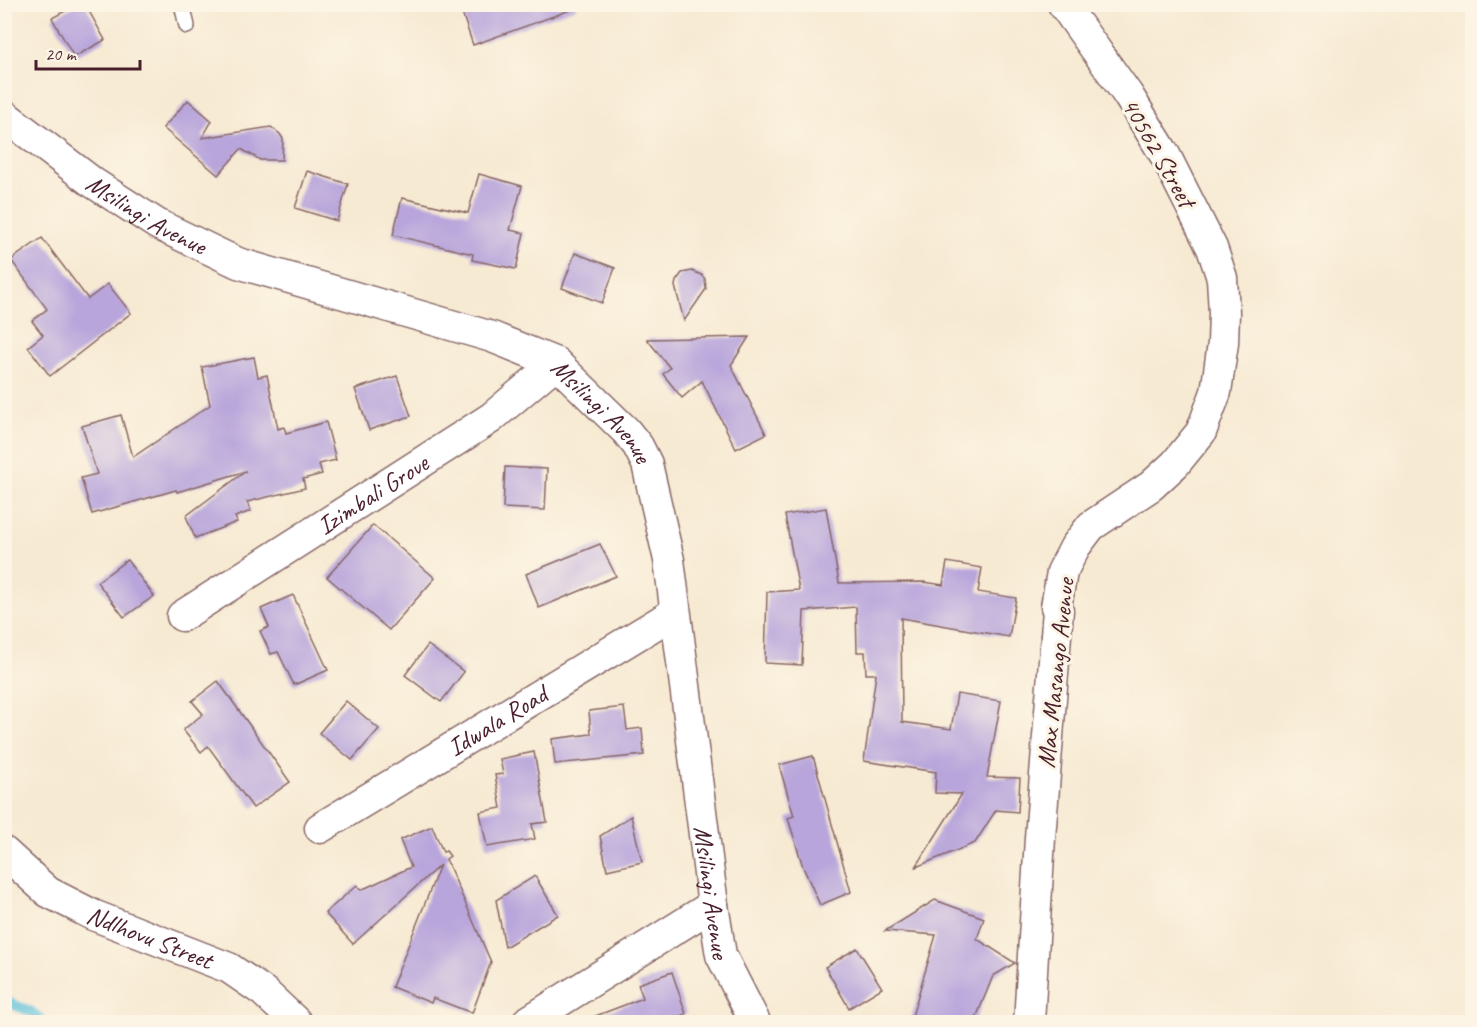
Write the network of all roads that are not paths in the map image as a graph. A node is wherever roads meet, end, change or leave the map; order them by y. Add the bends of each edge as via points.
1 (182, 4) edge
2 (1063, 4) edge
3 (187, 26) dead end
4 (4, 115) edge
5 (1224, 313) joint
6 (556, 363) junction
7 (674, 613) junction
8 (182, 616) dead end
9 (320, 828) dead end
10 (4, 852) edge
11 (713, 905) junction
12 (296, 1023) edge
13 (527, 1023) edge
14 (755, 1023) edge
15 (1029, 1023) edge

1 - 3 lane
2 - 5 street, 40562 Street via 1165,155 1212,248 1222,278
4 - 6 street, Msilingi Avenue via 101,188 157,224 238,263 492,338
5 - 15 street, Max Masango Avenue via 1216,392 1201,432 1151,486 1091,526 1062,572 1056,607
6 - 7 street, Msilingi Avenue via 626,431 647,464 669,560
6 - 8 street, Izimbali Grove via 491,418
7 - 9 street, Idwala Road
7 - 11 street, Msilingi Avenue
10 - 12 street, Ndlhovu Street via 48,892 93,915 229,968 264,992
11 - 13 street
11 - 14 street, Msilingi Avenue via 721,955

